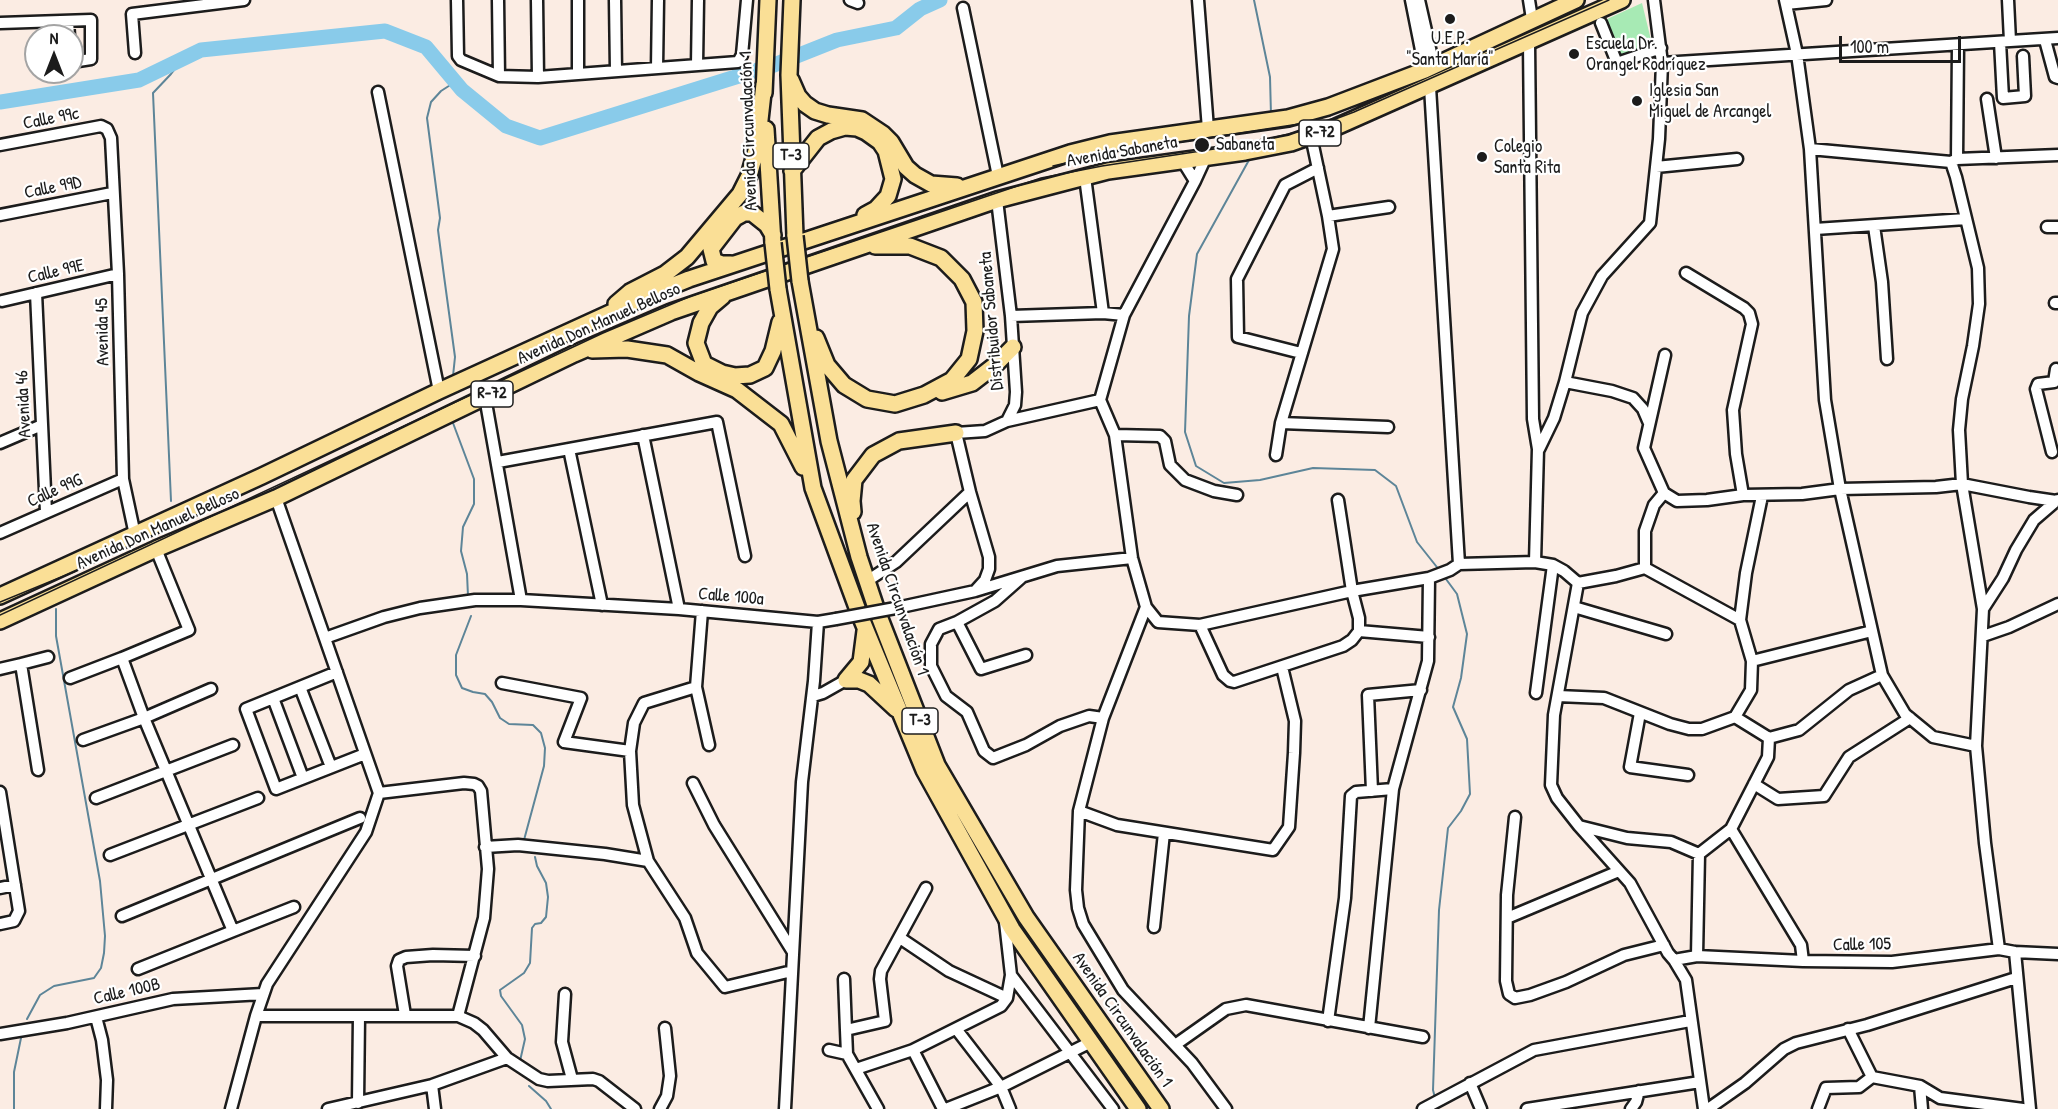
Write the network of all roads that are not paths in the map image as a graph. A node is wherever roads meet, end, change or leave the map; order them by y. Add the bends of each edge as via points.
1 (244, 0) edge
2 (457, 0) edge
3 (498, 0) edge
4 (537, 0) edge
5 (578, 0) edge
6 (615, 0) edge
7 (658, 0) edge
8 (698, 0) edge
9 (747, 0) edge
10 (768, 0) edge
11 (792, 0) edge
12 (1198, 0) edge
13 (1411, 0) edge
14 (1419, 0) edge
15 (1528, 0) edge
16 (1575, 0) edge
17 (1622, 0) edge
18 (1654, 0) edge
19 (1826, 0) edge
20 (2008, 0) edge
21 (1785, 2) edge
22 (161, 5) edge
23 (963, 8) dead end
24 (1532, 20) junction
25 (68, 21) junction
26 (0, 23) edge
27 (1601, 23) dead end
28 (68, 24) edge
29 (2058, 38) edge
30 (2046, 40) junction
31 (2005, 42) junction
32 (1529, 43) junction
33 (1958, 45) junction
34 (1661, 48) junction
35 (135, 53) dead end
36 (1797, 54) junction
37 (2023, 56) dead end
38 (84, 60) edge
39 (1662, 63) junction
40 (697, 65) junction
41 (657, 68) junction
42 (1429, 68) junction
43 (616, 71) junction
44 (578, 74) junction
45 (789, 75) junction
46 (499, 76) junction
47 (538, 76) junction
48 (2058, 78) edge
49 (764, 84) junction
50 (1430, 87) junction
51 (378, 92) dead end
52 (1987, 99) dead end
53 (107, 129) joint
54 (1208, 129) junction
55 (1311, 136) junction
56 (0, 145) edge
57 (1810, 149) junction
58 (2058, 155) edge
59 (1206, 157) junction
60 (1996, 158) junction
61 (1737, 159) dead end
62 (1182, 160) junction
63 (1954, 160) junction
64 (1656, 167) junction
65 (1318, 168) junction
66 (792, 171) junction
67 (998, 176) junction
68 (1085, 177) junction
69 (1195, 181) junction
70 (968, 186) junction
71 (112, 193) junction
72 (997, 200) junction
73 (1389, 207) dead end
74 (0, 215) edge
75 (1329, 216) junction
76 (1966, 219) junction
77 (1874, 226) junction
78 (841, 228) junction
79 (1815, 229) junction
80 (773, 239) junction
81 (863, 246) junction
82 (734, 264) junction
83 (1686, 273) dead end
84 (118, 274) junction
85 (730, 291) junction
86 (36, 293) junction
87 (2, 301) dead end
88 (804, 308) junction
89 (782, 313) junction
90 (1102, 313) junction
91 (1124, 315) junction
92 (602, 316) junction
93 (1011, 316) junction
94 (1013, 347) junction
95 (1301, 353) junction
96 (574, 354) junction
97 (1665, 355) dead end
98 (1887, 359) dead end
99 (2057, 366) edge
100 (1565, 382) junction
101 (439, 391) junction
102 (924, 395) junction
103 (486, 397) junction
104 (1100, 400) junction
105 (1007, 421) junction
106 (1281, 423) junction
107 (1649, 423) junction
108 (42, 425) junction
109 (1388, 427) dead end
110 (956, 433) junction
111 (643, 435) junction
112 (1115, 435) junction
113 (0, 443) edge
114 (569, 449) junction
115 (1539, 449) junction
116 (2052, 452) dead end
117 (1276, 455) dead end
118 (498, 462) junction
119 (123, 479) junction
120 (1962, 484) junction
121 (813, 488) junction
122 (1840, 489) junction
123 (970, 492) junction
124 (1664, 493) junction
125 (1237, 495) dead end
126 (1743, 495) junction
127 (1762, 496) junction
128 (276, 498) junction
129 (1338, 500) dead end
130 (2057, 500) edge
131 (46, 512) junction
132 (0, 533) edge
133 (135, 535) junction
134 (156, 549) junction
135 (745, 556) dead end
136 (859, 557) junction
137 (1132, 558) junction
138 (1535, 562) junction
139 (1553, 566) junction
140 (1454, 567) junction
141 (1645, 568) junction
142 (1023, 576) junction
143 (1432, 577) junction
144 (867, 581) junction
145 (1578, 583) junction
146 (975, 591) junction
147 (1352, 591) junction
148 (0, 596) edge
149 (521, 600) junction
150 (602, 605) junction
151 (1146, 607) junction
152 (1574, 607) junction
153 (679, 609) junction
154 (1983, 609) junction
155 (2057, 609) edge
156 (702, 611) junction
157 (1740, 620) junction
158 (0, 621) edge
159 (818, 622) junction
160 (957, 622) junction
161 (1200, 625) junction
162 (865, 627) junction
163 (1359, 631) junction
164 (1872, 631) junction
165 (1666, 634) dead end
166 (1983, 636) junction
167 (1429, 637) junction
168 (325, 638) junction
169 (1026, 655) dead end
170 (48, 657) dead end
171 (122, 658) junction
172 (1752, 662) junction
173 (21, 664) junction
174 (1282, 667) junction
175 (0, 669) edge
176 (337, 672) junction
177 (1882, 675) junction
178 (70, 678) dead end
179 (846, 680) junction
180 (502, 683) dead end
181 (300, 687) junction
182 (696, 687) junction
183 (211, 689) dead end
184 (1421, 690) junction
185 (1536, 693) dead end
186 (813, 696) junction
187 (1558, 696) junction
188 (273, 698) junction
189 (900, 712) junction
190 (1640, 713) junction
191 (1735, 717) junction
192 (144, 718) junction
193 (1103, 718) junction
194 (1910, 718) junction
195 (1769, 738) junction
196 (84, 740) dead end
197 (232, 745) dead end
198 (709, 745) dead end
199 (1976, 746) junction
200 (630, 751) junction
201 (365, 754) junction
202 (331, 767) junction
203 (38, 770) dead end
204 (166, 771) junction
205 (1688, 775) dead end
206 (303, 778) junction
207 (693, 783) dead end
208 (1754, 784) junction
209 (1393, 789) junction
210 (1372, 791) junction
211 (0, 792) edge
212 (378, 793) junction
213 (96, 798) dead end
214 (258, 798) dead end
215 (1080, 811) junction
216 (1515, 817) dead end
217 (360, 818) dead end
218 (189, 825) junction
219 (1579, 826) junction
220 (1731, 829) junction
221 (1164, 833) junction
222 (485, 847) junction
223 (1699, 854) junction
224 (110, 855) dead end
225 (5, 857) edge
226 (648, 861) junction
227 (1619, 871) junction
228 (212, 879) junction
229 (15, 885) junction
230 (0, 888) edge
231 (926, 888) dead end
232 (294, 907) dead end
233 (122, 916) dead end
234 (1004, 916) junction
235 (1507, 918) junction
236 (0, 924) edge
237 (1154, 927) dead end
238 (232, 931) junction
239 (900, 938) junction
240 (1999, 949) junction
241 (793, 952) junction
242 (1669, 952) junction
243 (2015, 952) junction
244 (2057, 952) edge
245 (475, 956) junction
246 (1697, 956) junction
247 (1803, 961) junction
248 (138, 969) dead end
249 (792, 971) junction
250 (1011, 975) junction
251 (2016, 978) junction
252 (844, 980) dead end
253 (263, 993) junction
254 (565, 994) dead end
255 (1007, 998) junction
256 (256, 1016) junction
257 (359, 1016) junction
258 (405, 1016) junction
259 (458, 1016) junction
260 (96, 1017) junction
261 (1328, 1021) junction
262 (1690, 1021) junction
263 (665, 1028) dead end
264 (1370, 1028) junction
265 (1848, 1029) junction
266 (846, 1030) junction
267 (957, 1030) junction
268 (0, 1034) edge
269 (1423, 1037) dead end
270 (1091, 1042) junction
271 (1175, 1045) junction
272 (828, 1050) dead end
273 (913, 1050) junction
274 (1071, 1052) junction
275 (847, 1054) junction
276 (507, 1059) junction
277 (856, 1070) junction
278 (1872, 1077) junction
279 (572, 1079) junction
280 (1700, 1082) junction
281 (1470, 1083) junction
282 (432, 1085) junction
283 (1920, 1086) junction
284 (1001, 1087) junction
285 (1639, 1091) junction
286 (358, 1103) junction
287 (1431, 1105) edge
288 (1130, 1107) edge
289 (106, 1109) edge
290 (231, 1109) edge
291 (328, 1109) edge
292 (435, 1109) edge
293 (635, 1109) edge
294 (660, 1109) edge
295 (785, 1109) edge
296 (878, 1109) edge
297 (944, 1109) edge
298 (1010, 1109) edge
299 (1113, 1109) edge
300 (1161, 1109) edge
301 (1226, 1109) edge
302 (1481, 1109) edge
303 (1527, 1109) edge
304 (1631, 1109) edge
305 (1706, 1109) edge
306 (1818, 1109) edge
307 (1922, 1109) edge
308 (2023, 1109) edge
309 (2030, 1109) edge

1 - 22 street
2 - 46 street via 459,59
3 - 46 street
4 - 47 street
5 - 44 street
6 - 43 street
7 - 41 street
8 - 40 street
9 - 40 street via 738,62
10 - 49 main road, Avenida Circunvalación 1 / T-3
11 - 45 main road, Avenida Circunvalación 1 / T-3
12 - 54 street
13 - 42 street
14 - 42 street
15 - 24 street
16 - 24 main road, Avenida Sabaneta / R-72
17 - 32 main road, Avenida Sabaneta / R-72
18 - 34 street
19 - 21 street
20 - 31 street
21 - 36 street
22 - 35 street via 132,14
23 - 67 street
24 - 42 main road, Avenida Sabaneta / R-72
25 - 26 street
25 - 28 street
25 - 38 street via 91,20 91,59
27 - 34 street via 1617,63
29 - 30 street
30 - 31 street
30 - 48 street
31 - 33 street
31 - 37 street via 2003,98 2025,96
32 - 50 main road, Avenida Sabaneta / R-72
32 - 115 street via 1533,419
33 - 36 street
33 - 63 street
34 - 39 street
36 - 39 street
36 - 57 street
39 - 64 street
40 - 41 street
41 - 43 street
42 - 54 main road, Avenida Sabaneta / R-72 via 1298,116
43 - 44 street
44 - 47 street
45 - 66 main road, Avenida Circunvalación 1 / T-3
45 - 70 main road via 805,104 828,115 850,117 872,126 891,142 915,175 931,184
46 - 47 street
49 - 80 main road, Avenida Circunvalación 1 / T-3
49 - 92 main road via 757,147 740,194 687,257 630,292
50 - 55 main road, Avenida Sabaneta / R-72
50 - 140 street
51 - 101 street
52 - 60 street
53 - 56 street, Calle 99c via 101,126
53 - 71 street, Avenida 45 via 111,138
54 - 67 main road, Avenida Sabaneta / R-72 via 1110,143
55 - 59 main road, Avenida Sabaneta / R-72
55 - 65 street
57 - 63 street
57 - 79 street
58 - 60 street
59 - 62 main road, Avenida Sabaneta / R-72
59 - 69 street
60 - 63 street
61 - 64 street
62 - 68 main road, Avenida Sabaneta / R-72
62 - 69 street
63 - 76 street
64 - 100 street via 1650,223 1602,276 1582,313
65 - 75 street
65 - 95 street via 1285,185 1237,279 1238,337
66 - 78 main road via 818,138 831,131 857,128 880,142 893,179 888,196 876,209
66 - 88 main road, Avenida Circunvalación 1 / T-3, bridge
67 - 70 main road, Avenida Sabaneta / R-72
68 - 72 main road, Avenida Sabaneta / R-72
68 - 90 street
69 - 91 street
70 - 78 main road, Avenida Don Manuel Belloso / R-72
71 - 74 street, Calle 99D
71 - 84 street, Avenida 45
72 - 81 main road, Avenida Don Manuel Belloso / R-72
72 - 93 street, Distribuidor Sabaneta
73 - 75 street
75 - 95 street via 1333,249
76 - 77 street
76 - 120 street via 1978,268 1979,304 1960,420
77 - 79 street
77 - 98 street
78 - 82 main road, Avenida Don Manuel Belloso / R-72
79 - 122 street via 1825,400
80 - 82 main road via 767,225 752,213 735,218 711,249 714,261
80 - 89 main road, Avenida Circunvalación 1 / T-3, bridge
81 - 85 main road, Avenida Don Manuel Belloso / R-72
81 - 102 main road via 910,246 941,258 962,279 974,302 975,331 969,359 952,381
82 - 92 main road, Avenida Don Manuel Belloso / R-72
83 - 126 street via 1744,308 1752,324 1733,410
84 - 86 street, Calle 99E
84 - 119 street, Avenida 45
85 - 89 main road via 710,307 696,344 704,363 722,373 750,375 765,368
85 - 96 main road, Avenida Don Manuel Belloso / R-72
86 - 87 street, Calle 99E
86 - 108 street, Avenida 46
88 - 102 main road via 827,365 844,385 867,399 895,404
88 - 136 main road, Avenida Circunvalación 1 / T-3 via 829,441
89 - 121 main road, Avenida Circunvalación 1 / T-3
90 - 91 street
90 - 93 street
91 - 104 street
92 - 101 main road, Avenida Don Manuel Belloso / R-72
93 - 94 street, Distribuidor Sabaneta
94 - 102 main road via 972,383
94 - 105 street, Distribuidor Sabaneta via 1015,405
95 - 106 street
96 - 103 main road, Avenida Don Manuel Belloso / R-72
96 - 121 main road via 627,349 667,355 737,390 781,424
97 - 107 street
99 - 116 street via 2054,382 2038,384 2036,388
100 - 107 street via 1633,398 1644,409
100 - 115 street
101 - 133 main road, Avenida Don Manuel Belloso / R-72
103 - 118 street
103 - 128 main road, Avenida Don Manuel Belloso / R-72
104 - 105 street
104 - 112 street
105 - 110 street via 985,431
106 - 109 street
106 - 117 street
107 - 124 street via 1644,448
108 - 113 street
108 - 131 street, Avenida 46
110 - 123 street
110 - 136 main road via 899,441 873,454 854,480 852,501
111 - 114 street
111 - 135 street via 717,422
111 - 153 street
112 - 125 street via 1160,436 1170,465 1185,480
112 - 137 street
114 - 118 street
114 - 150 street
115 - 138 street
118 - 149 street
119 - 131 street, Calle 99G
119 - 133 street, Avenida 45
120 - 122 street
120 - 130 street
120 - 154 street
121 - 162 main road, Avenida Circunvalación 1 / T-3
122 - 127 street
122 - 164 street
123 - 144 street via 896,562
123 - 146 street via 989,558 985,580
124 - 126 street via 1677,501
124 - 141 street via 1654,505 1645,531
126 - 127 street
127 - 157 street
128 - 134 main road, Avenida Don Manuel Belloso / R-72
128 - 168 street
129 - 147 street
130 - 154 street via 2034,520
131 - 132 street, Calle 99G
133 - 148 main road, Avenida Don Manuel Belloso / R-72
134 - 158 main road, Avenida Don Manuel Belloso / R-72
134 - 171 street via 189,630
136 - 144 main road, Avenida Circunvalación 1 / T-3
137 - 142 street, Calle 100a via 1057,566
137 - 151 street
138 - 139 street
138 - 140 street
139 - 145 street
139 - 185 street
140 - 143 street
141 - 145 street
141 - 157 street
142 - 146 street, Calle 100a
142 - 160 street via 995,601
143 - 147 street
143 - 167 street
144 - 300 main road, Avenida Circunvalación 1 / T-3 via 937,765 1026,917
145 - 152 street
146 - 159 street, Calle 100a, bridge
147 - 161 street
147 - 163 street
149 - 150 street, Calle 100a
149 - 168 street, Calle 100a via 475,600 420,608
150 - 153 street, Calle 100a
151 - 161 street via 1158,622
151 - 193 street
152 - 165 street
152 - 187 street
153 - 156 street, Calle 100a
154 - 166 street
155 - 166 street
156 - 159 street, Calle 100a
156 - 182 street
157 - 172 street
159 - 186 street
160 - 169 street via 981,669
160 - 193 street via 939,629 931,644 931,666 946,696 967,712 984,752 993,758 1060,726 1089,716
161 - 174 street via 1223,675 1230,681
162 - 179 main road via 861,662
162 - 189 main road, Avenida Circunvalación 1 / T-3
163 - 167 street
163 - 174 street via 1342,646
164 - 172 street
164 - 177 street
166 - 199 street
167 - 184 street
168 - 176 street
170 - 173 street
171 - 178 street
171 - 192 street
172 - 191 street via 1751,690
173 - 175 street
173 - 203 street
174 - 221 street via 1295,721 1289,827 1273,850
176 - 181 street
176 - 201 street
177 - 194 street
177 - 195 street via 1849,690 1799,730
179 - 186 street
179 - 189 main road via 869,684
180 - 200 street via 581,698 564,742
181 - 188 street
181 - 202 street
182 - 198 street
182 - 200 street via 644,703 634,723
183 - 192 street
184 - 209 street
184 - 210 street via 1368,695
186 - 241 street via 802,782
187 - 190 street via 1604,698
187 - 219 street via 1551,785
188 - 206 street
188 - 206 street via 246,710 276,789
189 - 234 main road, Avenida Circunvalación 1 / T-3 via 924,770
190 - 191 street via 1689,729 1702,729
190 - 205 street via 1630,766
191 - 195 street
192 - 196 street
192 - 204 street
193 - 215 street
194 - 199 street via 1933,737
194 - 208 street via 1849,757 1824,796 1778,799
195 - 208 street via 1768,758
197 - 204 street
199 - 240 street
200 - 226 street via 633,805
201 - 202 street
201 - 212 street
202 - 206 street
204 - 213 street
204 - 218 street
207 - 241 street via 714,825
208 - 220 street
209 - 210 street
209 - 264 street
210 - 261 street via 1353,793 1350,799 1345,898
211 - 225 street
212 - 222 street via 464,783 478,786
212 - 253 street via 366,832
214 - 218 street
215 - 221 street via 1118,825
215 - 271 street via 1076,890 1083,924 1123,990
216 - 235 street
217 - 228 street
218 - 224 street
218 - 228 street
219 - 223 street via 1671,842
219 - 227 street
220 - 223 street
220 - 247 street via 1801,945
221 - 237 street
222 - 226 street via 518,845
222 - 245 street via 488,869 484,918
223 - 246 street
225 - 229 street
226 - 249 street via 686,918 698,953 725,987
227 - 235 street
227 - 242 street via 1630,883
228 - 233 street
228 - 238 street
229 - 230 street
229 - 236 street via 19,915 14,921
231 - 239 street
232 - 238 street
234 - 250 street
234 - 270 main road, Avenida Circunvalación 1 / T-3
235 - 242 street, Calle 105 via 1506,988 1515,998 1566,982 1623,955
238 - 248 street
239 - 255 street via 949,971
239 - 266 street via 881,971 885,1021
240 - 243 street, Calle 105
240 - 247 street, Calle 105 via 1892,962
241 - 249 street
242 - 246 street, Calle 105
242 - 262 street via 1686,980
243 - 244 street, Calle 105
243 - 251 street
245 - 258 street via 433,955 399,960
245 - 259 street
246 - 247 street, Calle 105
249 - 295 street
250 - 255 street
250 - 274 street
251 - 265 street
251 - 309 street
252 - 266 street
253 - 256 street
253 - 260 street, Calle 100B via 173,999
254 - 279 street via 562,1042
255 - 267 street
256 - 257 street
256 - 290 street
257 - 258 street
257 - 286 street
258 - 259 street
259 - 276 street via 483,1030
260 - 268 street, Calle 100B
260 - 289 street via 107,1080
261 - 264 street
261 - 271 street via 1238,1006 1226,1009
262 - 280 street
262 - 281 street via 1534,1050
263 - 294 street via 670,1076 668,1096
264 - 269 street
265 - 278 street
265 - 305 street via 1784,1049 1745,1083
266 - 275 street
267 - 273 street
267 - 284 street
270 - 274 street
270 - 288 main road, Avenida Circunvalación 1 / T-3
271 - 301 street
272 - 275 street
273 - 277 street
273 - 297 street
274 - 284 street
274 - 299 street
275 - 277 street
276 - 279 street via 539,1079
276 - 282 street
277 - 296 street
278 - 283 street
278 - 306 street via 1859,1087 1826,1088
279 - 293 street via 593,1078
280 - 285 street
280 - 305 street
281 - 287 street
281 - 302 street
282 - 286 street
282 - 292 street
283 - 307 street
283 - 308 street via 1940,1098
284 - 297 street
284 - 298 street
285 - 303 street
285 - 304 street
286 - 291 street

